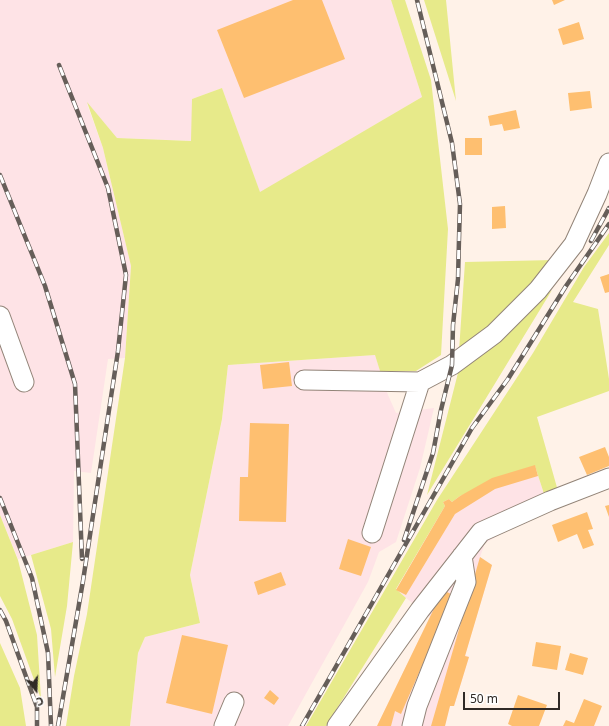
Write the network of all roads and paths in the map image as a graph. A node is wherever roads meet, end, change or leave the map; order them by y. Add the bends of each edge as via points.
1 (609, 164) edge
2 (0, 316) edge
3 (304, 380) dead end
4 (24, 382) dead end
5 (420, 382) junction
6 (609, 478) edge
7 (372, 533) dead end
8 (462, 556) junction
9 (234, 702) dead end
10 (224, 726) edge
11 (337, 726) edge
12 (412, 726) edge

1 - 5 lane via 574,244 538,290 494,334 452,365
2 - 4 lane
3 - 5 lane
5 - 7 lane
6 - 8 lane via 481,532
8 - 11 lane
8 - 12 lane via 466,582 417,706
9 - 10 lane

